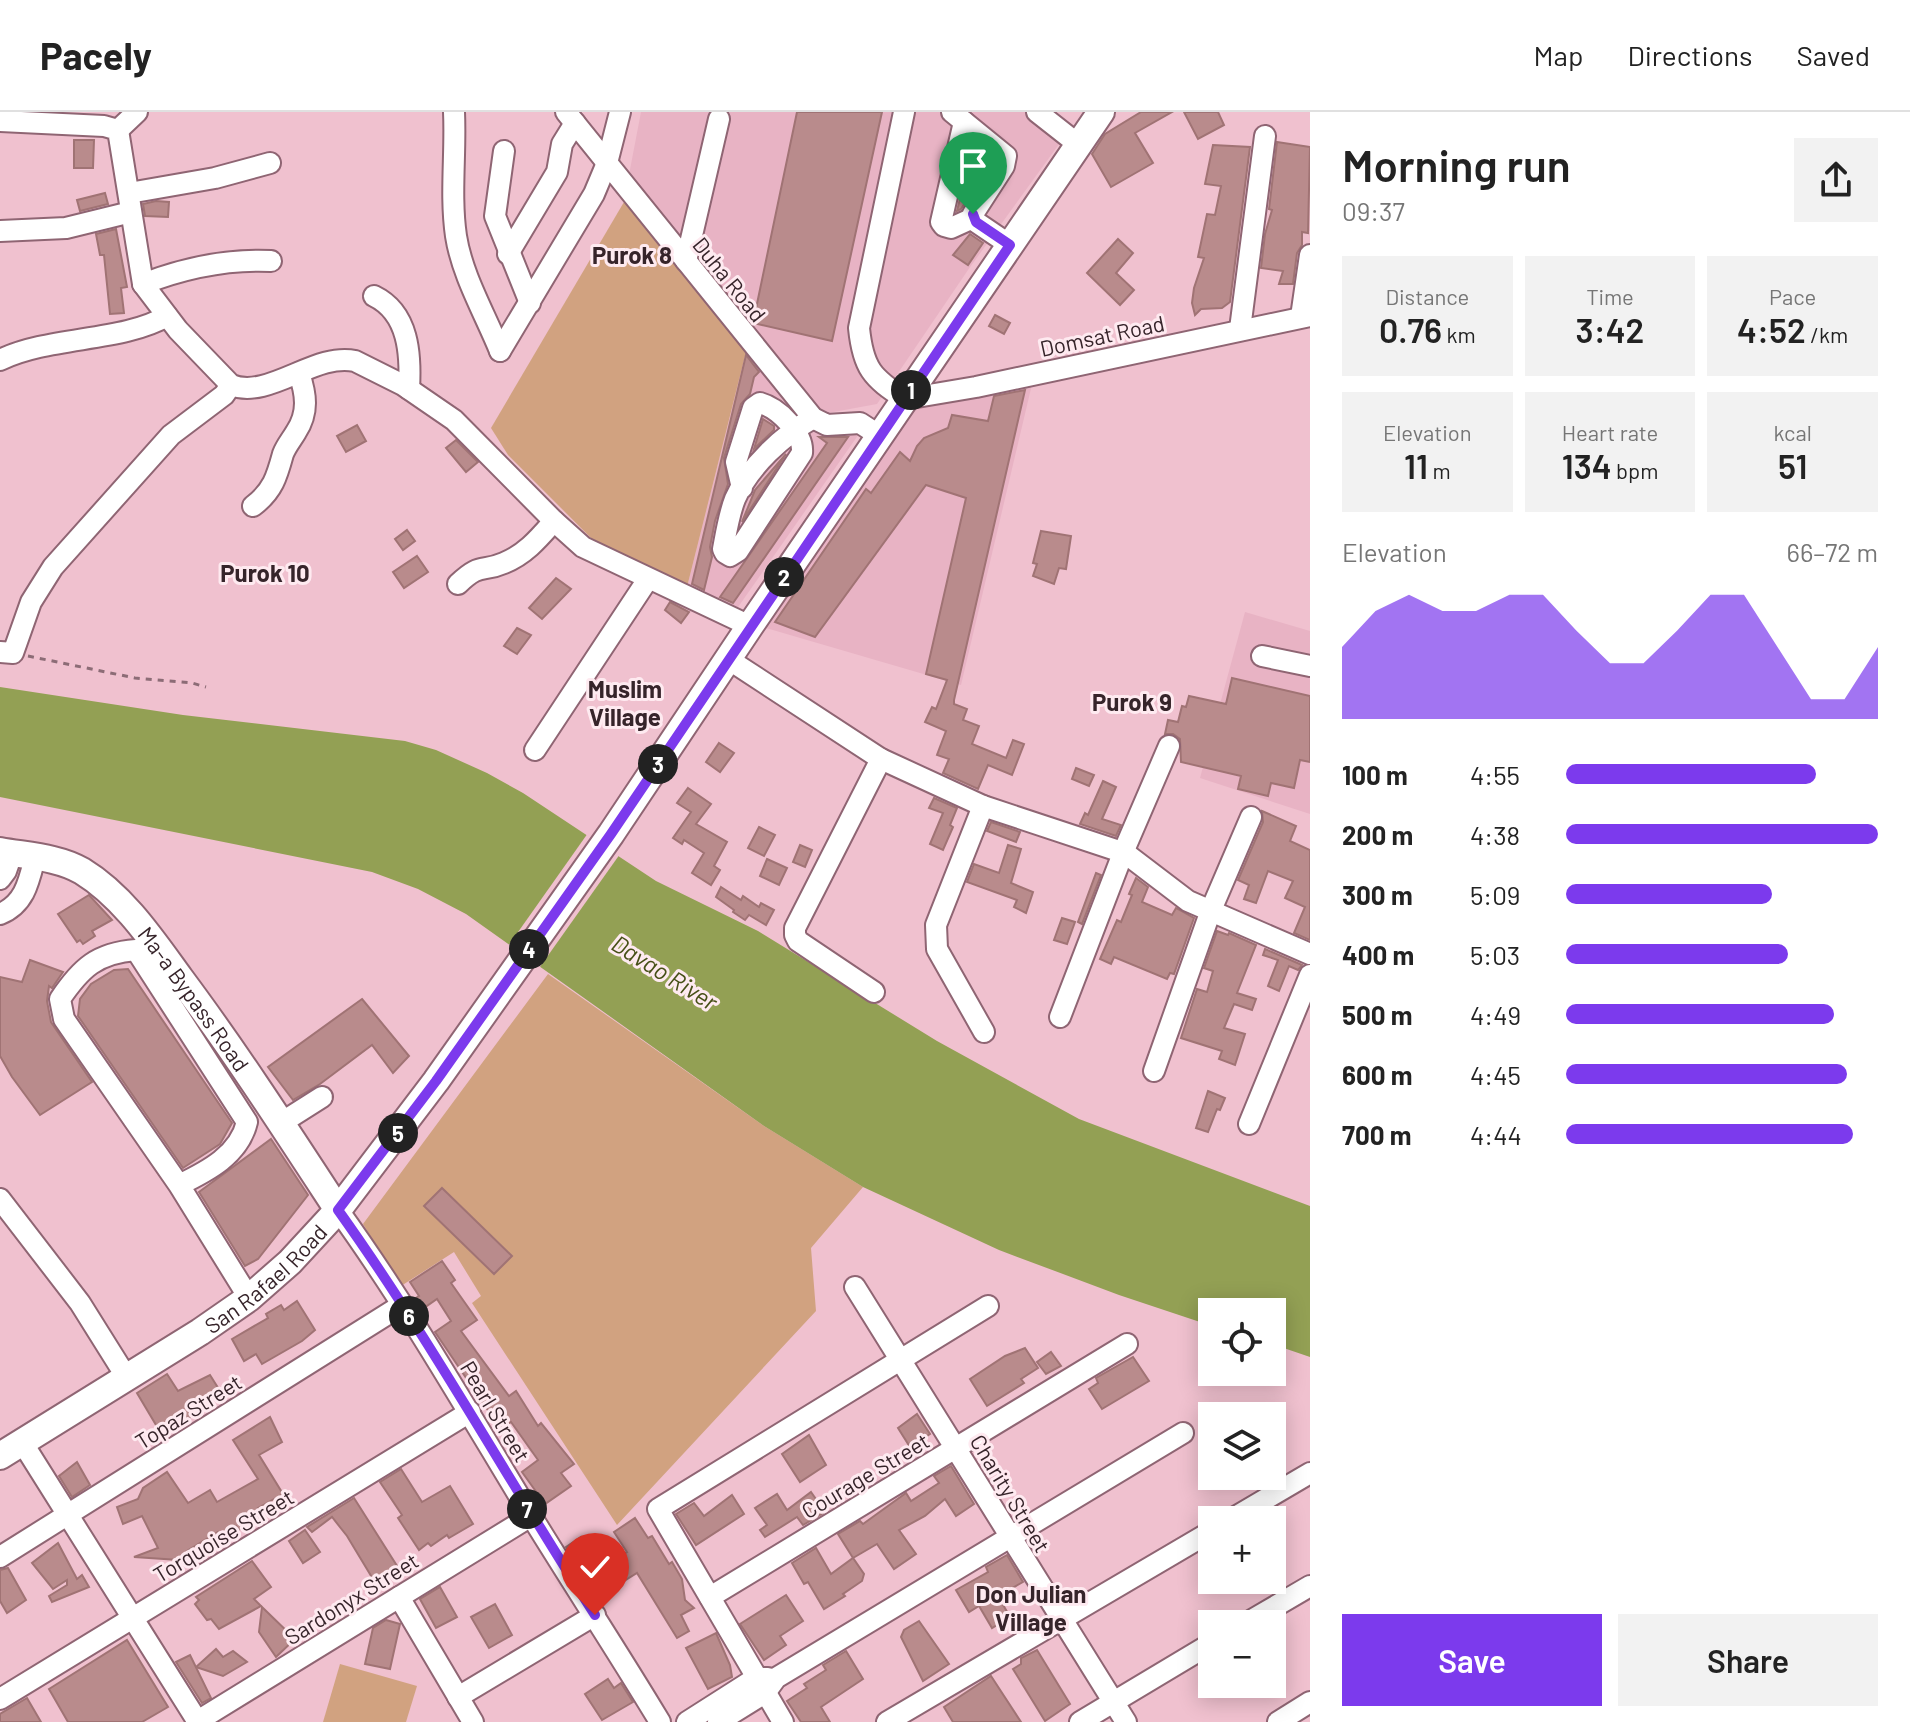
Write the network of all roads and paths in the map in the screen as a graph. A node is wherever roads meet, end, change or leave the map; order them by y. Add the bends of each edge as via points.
1 (137, 112) edge
2 (454, 112) edge
3 (620, 112) edge
4 (904, 112) edge
5 (1101, 112) edge
6 (1039, 113) edge
7 (569, 115) edge
8 (19, 117) edge
9 (958, 117) edge
10 (719, 119) dead end
11 (0, 121) edge
12 (118, 130) junction
13 (1265, 136) dead end
14 (1079, 145) junction
15 (504, 151) dead end
16 (270, 163) dead end
17 (607, 163) junction
18 (130, 203) junction
19 (973, 218) junction
20 (0, 231) edge
21 (1010, 245) junction
22 (508, 254) junction
23 (271, 261) dead end
24 (686, 261) junction
25 (1309, 269) edge
26 (143, 284) junction
27 (374, 296) dead end
28 (530, 303) junction
29 (167, 316) junction
30 (1306, 316) edge
31 (1240, 329) junction
32 (0, 360) edge
33 (299, 373) junction
34 (231, 385) junction
35 (409, 389) junction
36 (905, 399) junction
37 (813, 418) junction
38 (793, 429) junction
39 (880, 436) junction
40 (742, 488) junction
41 (253, 506) dead end
42 (554, 521) junction
43 (648, 579) junction
44 (458, 584) dead end
45 (750, 626) junction
46 (6, 652) edge
47 (1262, 656) dead end
48 (728, 659) junction
49 (1310, 666) edge
50 (206, 687) dead end
51 (1169, 746) dead end
52 (535, 750) dead end
53 (881, 759) junction
54 (983, 806) junction
55 (1251, 817) dead end
56 (1125, 853) junction
57 (16, 854) edge
58 (0, 879) edge
59 (1211, 910) junction
60 (0, 914) edge
61 (1310, 954) edge
62 (1310, 975) edge
63 (874, 992) dead end
64 (1060, 1017) dead end
65 (984, 1032) dead end
66 (1154, 1071) dead end
67 (322, 1097) dead end
68 (281, 1123) junction
69 (1249, 1124) dead end
70 (179, 1185) junction
71 (0, 1199) edge
72 (338, 1210) junction
73 (855, 1287) dead end
74 (249, 1298) junction
75 (402, 1305) junction
76 (988, 1306) dead end
77 (1127, 1344) dead end
78 (901, 1360) junction
79 (127, 1378) junction
80 (470, 1412) junction
81 (1183, 1433) dead end
82 (956, 1448) junction
83 (11, 1449) edge
84 (1310, 1473) edge
85 (1254, 1506) edge
86 (69, 1514) junction
87 (531, 1516) junction
88 (1009, 1537) junction
89 (1198, 1539) edge
90 (0, 1557) edge
91 (1310, 1586) edge
92 (399, 1597) junction
93 (710, 1597) junction
94 (1269, 1610) edge
95 (595, 1615) junction
96 (134, 1618) junction
97 (1061, 1620) junction
98 (1198, 1651) edge
99 (766, 1683) junction
100 (458, 1697) junction
101 (0, 1699) edge
102 (1113, 1702) junction
103 (1310, 1702) edge
104 (197, 1722) edge
105 (473, 1722) edge
106 (660, 1722) edge
107 (687, 1722) edge
108 (718, 1722) edge
109 (783, 1722) edge
110 (887, 1722) edge
111 (1080, 1722) edge
112 (1126, 1722) edge
113 (1278, 1722) edge

1 - 12 street
2 - 28 street via 456,238 500,351
3 - 17 street
4 - 36 street via 859,328 861,348 878,382
5 - 14 main road, San Rafael Road
6 - 14 street
7 - 17 street, Duha Road
7 - 22 street via 557,172
8 - 11 street
8 - 12 street
9 - 19 street via 1006,156
9 - 19 street via 941,222 951,228
10 - 24 street
12 - 18 street
13 - 31 street
14 - 21 main road, San Rafael Road
15 - 22 street via 495,216
16 - 18 street
17 - 24 street, Duha Road
17 - 28 street
18 - 20 street via 66,228
18 - 26 street
19 - 21 street
21 - 36 main road, San Rafael Road
22 - 28 street
23 - 26 street via 239,260
24 - 37 street, Duha Road
25 - 30 street
26 - 29 street
27 - 35 street via 396,313 406,337
29 - 32 street
29 - 34 street
30 - 31 street, Domsat Road
31 - 36 street, Domsat Road
33 - 34 street via 254,388
33 - 35 street via 348,360
33 - 41 street via 306,403 303,419 284,451 272,488
34 - 46 street via 171,435 53,567
35 - 42 street via 454,420
36 - 39 main road, San Rafael Road
37 - 38 street
37 - 39 street via 827,425 860,423
38 - 40 street
38 - 40 street via 768,405 756,405 736,462
38 - 40 street via 802,453 730,556 723,549
39 - 45 main road, San Rafael Road
42 - 43 street via 583,547
42 - 44 street via 531,548 502,564 474,569
43 - 45 street
43 - 52 street
45 - 48 main road, San Rafael Road
46 - 50 path
47 - 49 street
48 - 53 street
48 - 72 main road, San Rafael Road via 611,834
51 - 56 street
53 - 54 street
53 - 63 street via 795,928 798,941
54 - 56 street
54 - 65 street via 934,938
55 - 59 street
56 - 59 street via 1188,901
56 - 64 street
57 - 58 street
57 - 60 street via 22,899
57 - 68 main road, Ma-a Bypass Road via 80,870 114,896 225,1039
59 - 61 street
59 - 66 street
62 - 69 street
67 - 68 street
68 - 72 main road, Ma-a Bypass Road
70 - 70 street via 64,1019 60,999 75,976 118,951 136,950 247,1122 244,1137 225,1158
70 - 74 street
71 - 79 street via 80,1303
72 - 74 main road, San Rafael Road
72 - 75 street, Pearl Street
73 - 78 street, Charity Street
74 - 79 main road, San Rafael Road
75 - 80 street, Pearl Street
75 - 86 street, Topaz Street
76 - 78 street
77 - 82 street, Courage Street
78 - 82 street, Charity Street
78 - 93 street via 658,1509
79 - 83 main road, San Rafael Road
80 - 87 street, Pearl Street
80 - 96 street, Torquoise Street
81 - 88 street
82 - 88 street, Charity Street
82 - 93 street, Courage Street
83 - 86 street
84 - 85 street
86 - 90 street, Topaz Street
86 - 96 street
87 - 92 street, Sardonyx Street
87 - 95 street, Pearl Street
88 - 97 street, Charity Street
88 - 99 street
89 - 97 street
91 - 94 street
92 - 100 street
92 - 104 street, Sardonyx Street
93 - 99 street
95 - 100 street
95 - 106 street, Pearl Street
96 - 101 street, Torquoise Street
96 - 104 street
97 - 102 street, Charity Street
97 - 110 street
98 - 102 street
99 - 107 street
99 - 108 street
99 - 109 street
100 - 105 street
102 - 111 street
102 - 112 street, Charity Street
103 - 113 street

